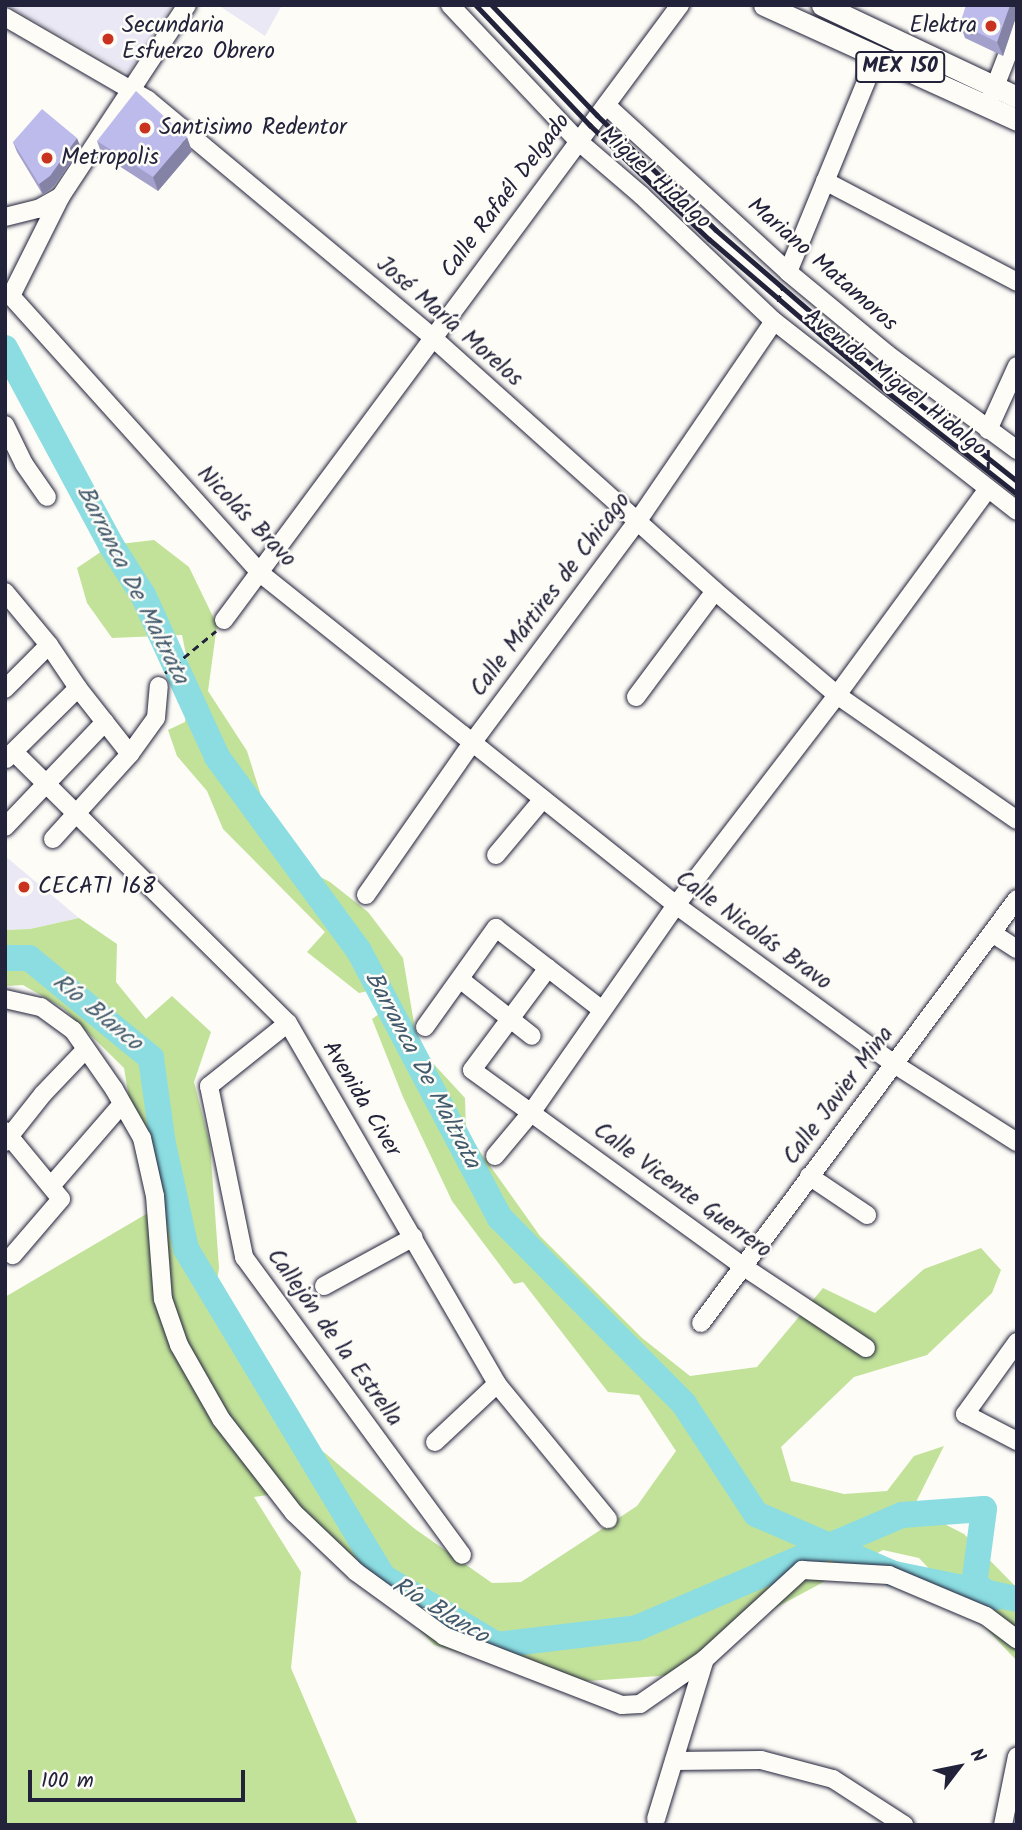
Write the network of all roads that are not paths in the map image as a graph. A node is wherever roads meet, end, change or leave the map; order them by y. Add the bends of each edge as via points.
1 (187, 5) edge
2 (450, 5) edge
3 (680, 5) edge
4 (822, 5) edge
5 (775, 7) edge
6 (5, 17) edge
7 (1017, 30) edge
8 (876, 57) junction
9 (132, 89) junction
10 (991, 97) junction
11 (1017, 97) edge
12 (606, 105) junction
13 (1017, 120) edge
14 (578, 141) junction
15 (825, 181) junction
16 (61, 196) junction
17 (5, 217) edge
18 (788, 272) junction
19 (1017, 282) edge
20 (774, 321) junction
21 (432, 337) junction
22 (1017, 366) edge
23 (5, 425) edge
24 (988, 430) junction
25 (1017, 450) edge
26 (988, 489) junction
27 (47, 497) dead end
28 (1017, 511) edge
29 (637, 522) junction
30 (260, 573) junction
31 (715, 591) junction
32 (5, 592) edge
33 (219, 627) road end
34 (49, 645) junction
35 (159, 686) dead end
36 (78, 688) junction
37 (5, 689) edge
38 (837, 695) junction
39 (636, 697) dead end
40 (105, 722) junction
41 (471, 743) junction
42 (130, 754) junction
43 (9, 756) edge
44 (47, 784) junction
45 (543, 799) junction
46 (75, 811) junction
47 (1017, 820) edge
48 (5, 827) edge
49 (53, 839) dead end
50 (496, 855) dead end
51 (366, 895) dead end
52 (1017, 899) edge
53 (676, 905) junction
54 (992, 933) junction
55 (1017, 949) edge
56 (548, 968) junction
57 (461, 980) junction
58 (5, 999) edge
59 (602, 1010) junction
60 (511, 1019) junction
61 (288, 1023) junction
62 (425, 1027) dead end
63 (532, 1035) dead end
64 (85, 1050) junction
65 (894, 1064) junction
66 (122, 1104) junction
67 (531, 1113) junction
68 (7, 1136) edge
69 (1017, 1142) edge
70 (495, 1156) dead end
71 (809, 1176) junction
72 (56, 1193) junction
73 (867, 1215) dead end
74 (414, 1237) junction
75 (13, 1255) dead end
76 (741, 1265) junction
77 (324, 1286) dead end
78 (701, 1323) dead end
79 (1017, 1342) edge
80 (866, 1348) dead end
81 (497, 1384) junction
82 (1017, 1441) edge
83 (435, 1442) dead end
84 (608, 1519) dead end
85 (462, 1555) dead end
86 (1017, 1639) edge
87 (705, 1659) junction
88 (1017, 1756) edge
89 (674, 1761) junction
90 (656, 1819) dead end
91 (904, 1825) edge
92 (1003, 1825) edge

1 - 9 street
2 - 14 street, Miguel Hidalgo
3 - 12 street, Calle Rafaél Delgado
4 - 10 main road, MEX 150
5 - 8 main road, MEX 150
6 - 9 street, José María Morelos
7 - 10 street
8 - 10 main road, MEX 150
8 - 15 street
9 - 16 street
9 - 21 street, José María Morelos
10 - 11 main road, MEX 150
10 - 13 main road, MEX 150
12 - 14 street, Calle Rafaél Delgado
12 - 18 street, Mariano Matamoros
14 - 20 street, Miguel Hidalgo
14 - 21 street, Calle Rafaél Delgado
15 - 18 street
15 - 19 street
16 - 17 street via 38,209
16 - 30 street, Nicolás Bravo via 11,296
18 - 24 street, Mariano Matamoros via 887,355
20 - 26 street, Avenida Miguel Hidalgo
20 - 29 street, Calle Mártires de Chicago
21 - 29 street, José María Morelos
21 - 30 street, Calle Rafaél Delgado
22 - 24 street
23 - 27 street
24 - 25 street, Mariano Matamoros
26 - 28 street, Avenida Miguel Hidalgo
26 - 38 street
29 - 31 street, José María Morelos
29 - 41 street, Calle Mártires de Chicago
30 - 33 street, Calle Rafaél Delgado
30 - 41 street, Nicolás Bravo
31 - 38 street, José María Morelos
31 - 39 street
32 - 34 street
34 - 36 street
34 - 37 street
35 - 42 street via 156,718
36 - 40 street
36 - 43 street
38 - 47 street, José María Morelos
38 - 53 street
40 - 42 street
40 - 44 street
41 - 45 street, Calle Nicolás Bravo
41 - 51 street, Calle Mártires de Chicago
42 - 46 street
43 - 44 street, Avenida Civer
44 - 46 street, Avenida Civer
44 - 48 street
45 - 50 street
45 - 53 street, Calle Nicolás Bravo
46 - 49 street
46 - 61 street, Avenida Civer
52 - 54 street, Calle Javier Mina
53 - 59 street
53 - 65 street, Calle Nicolás Bravo
54 - 55 street
54 - 65 street, Calle Javier Mina
56 - 57 street via 496,928
56 - 59 street
56 - 60 street
57 - 60 street
57 - 62 street
58 - 64 street via 41,1007 73,1030
59 - 67 street
60 - 63 street
60 - 67 street, Calle Vicente Guerrero via 472,1070
61 - 74 street, Avenida Civer
61 - 85 street, Callejón de la Estrella via 209,1086 244,1257
64 - 66 street
64 - 68 street
65 - 69 street, Calle Nicolás Bravo
65 - 71 street, Calle Javier Mina
66 - 72 street
66 - 87 street via 142,1138 155,1196 163,1299 179,1345 221,1419 295,1513 356,1573 444,1636 622,1705 640,1704
67 - 70 street
67 - 76 street, Calle Vicente Guerrero
68 - 72 street
71 - 73 street
71 - 76 street, Calle Javier Mina
72 - 75 street
74 - 77 street
74 - 81 street, Avenida Civer
76 - 78 street, Calle Javier Mina
76 - 80 street, Calle Vicente Guerrero
79 - 82 street via 965,1414
81 - 83 street
81 - 84 street, Avenida Civer
86 - 87 street via 986,1616 889,1575 802,1570
87 - 89 street
88 - 92 street
89 - 90 street
89 - 91 street via 761,1760 833,1779

